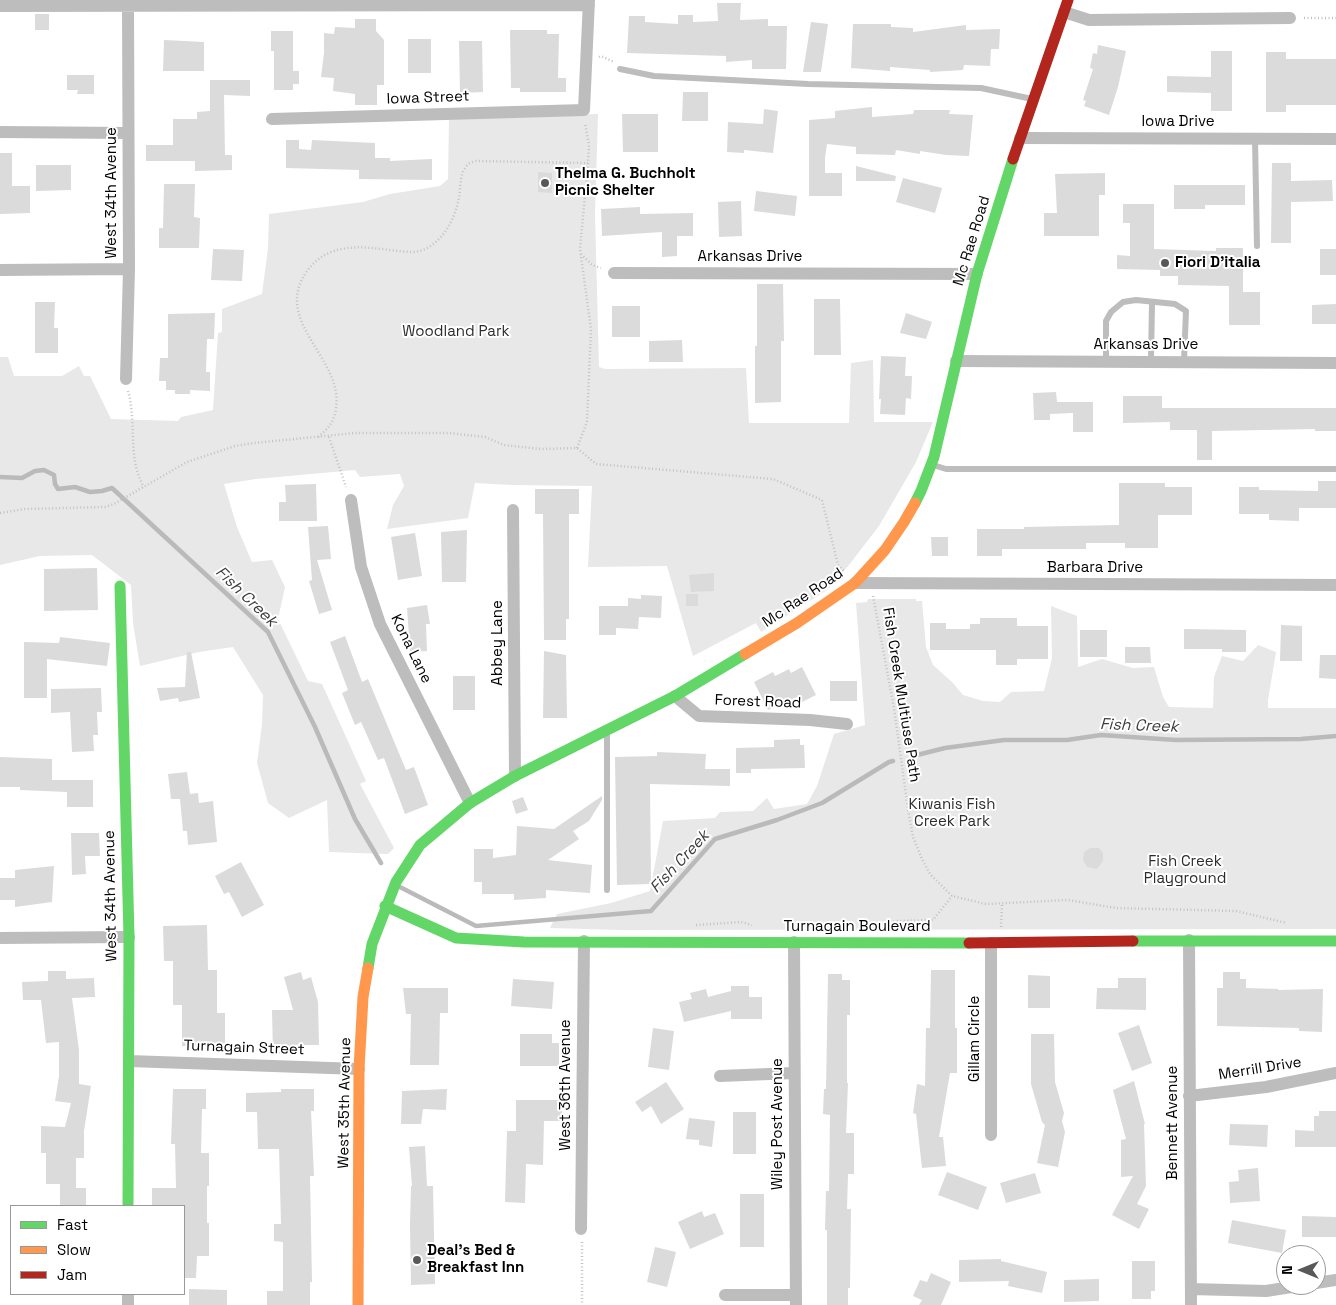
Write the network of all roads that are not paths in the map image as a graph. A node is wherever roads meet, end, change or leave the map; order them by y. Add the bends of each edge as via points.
1 (589, 2) edge
2 (0, 6) edge
3 (128, 6) junction
4 (1066, 6) edge
5 (1290, 18) road end
6 (620, 69) road end
7 (1033, 99) junction
8 (272, 119) dead end
9 (0, 132) edge
10 (128, 132) junction
11 (1020, 138) junction
12 (1255, 139) junction
13 (1336, 139) edge
14 (1257, 246) dead end
15 (128, 269) junction
16 (0, 270) edge
17 (614, 273) road end
18 (977, 274) junction
19 (1152, 303) junction
20 (956, 361) junction
21 (1106, 361) junction
22 (1151, 361) junction
23 (1184, 361) junction
24 (1336, 363) edge
25 (126, 379) road end
26 (931, 464) junction
27 (1336, 469) edge
28 (351, 500) road end
29 (513, 510) dead end
30 (854, 583) junction
31 (1336, 585) edge
32 (120, 586) dead end
33 (675, 696) junction
34 (847, 724) dead end
35 (607, 730) junction
36 (515, 776) junction
37 (470, 803) junction
38 (607, 890) dead end
39 (385, 906) junction
40 (129, 937) junction
41 (0, 938) edge
42 (1189, 940) junction
43 (1336, 941) edge
44 (584, 942) junction
45 (794, 942) junction
46 (991, 943) junction
47 (128, 1061) junction
48 (359, 1069) junction
49 (794, 1073) junction
50 (1336, 1073) edge
51 (720, 1076) dead end
52 (1189, 1096) junction
53 (991, 1135) dead end
54 (128, 1205) edge
55 (582, 1229) road end
56 (1191, 1289) junction
57 (1276, 1289) edge
58 (725, 1295) dead end
59 (796, 1300) edge
60 (358, 1305) edge
61 (1191, 1305) edge

1 - 3 street
1 - 8 street, Iowa Street via 584,110
2 - 3 street
3 - 10 street, West 34th Avenue
4 - 5 street via 1090,20
4 - 7 street, Mc Rae Road
6 - 7 lane via 654,76 981,88
7 - 11 street, Mc Rae Road
9 - 10 street
10 - 15 street, West 34th Avenue
11 - 12 street, Iowa Drive
11 - 18 street, Mc Rae Road
12 - 13 street, Iowa Drive
12 - 14 lane
15 - 16 street
15 - 25 street, West 34th Avenue
17 - 18 street, Arkansas Drive
18 - 20 street, Mc Rae Road
19 - 21 lane via 1123,302 1111,312 1106,321
19 - 22 lane
19 - 23 lane via 1175,304 1186,311
20 - 21 street, Arkansas Drive
20 - 26 street, Mc Rae Road
21 - 22 street, Arkansas Drive
22 - 23 street, Arkansas Drive
23 - 24 street, Arkansas Drive
26 - 27 lane via 946,469
26 - 30 street, Mc Rae Road via 904,522 885,550
28 - 37 street, Kona Lane via 361,567 380,624
29 - 36 street, Abbey Lane
30 - 31 street, Barbara Drive
30 - 33 street, Mc Rae Road via 797,623
32 - 40 street, West 34th Avenue
33 - 34 street, Forest Road via 699,716
33 - 35 street, Mc Rae Road
35 - 36 street, Mc Rae Road
35 - 38 lane
36 - 37 street, Mc Rae Road
37 - 39 street, Mc Rae Road via 420,845
39 - 44 street, Turnagain Boulevard via 456,938
39 - 48 street, West 35th Avenue via 372,944 363,997
40 - 41 street
40 - 47 street, West 34th Avenue
42 - 43 street, Turnagain Boulevard
42 - 46 street, Turnagain Boulevard
42 - 52 street, Bennett Avenue
44 - 45 street, Turnagain Boulevard
44 - 55 street, West 36th Avenue
45 - 46 street, Turnagain Boulevard
45 - 49 street, Wiley Post Avenue
46 - 53 street, Gillam Circle
47 - 48 street, Turnagain Street
47 - 54 street, West 34th Avenue
48 - 60 street, West 35th Avenue
49 - 51 street
49 - 59 street, Wiley Post Avenue
50 - 52 street, Merrill Drive via 1266,1087
52 - 56 street, Bennett Avenue
56 - 57 street
56 - 61 street, Bennett Avenue
58 - 59 street

